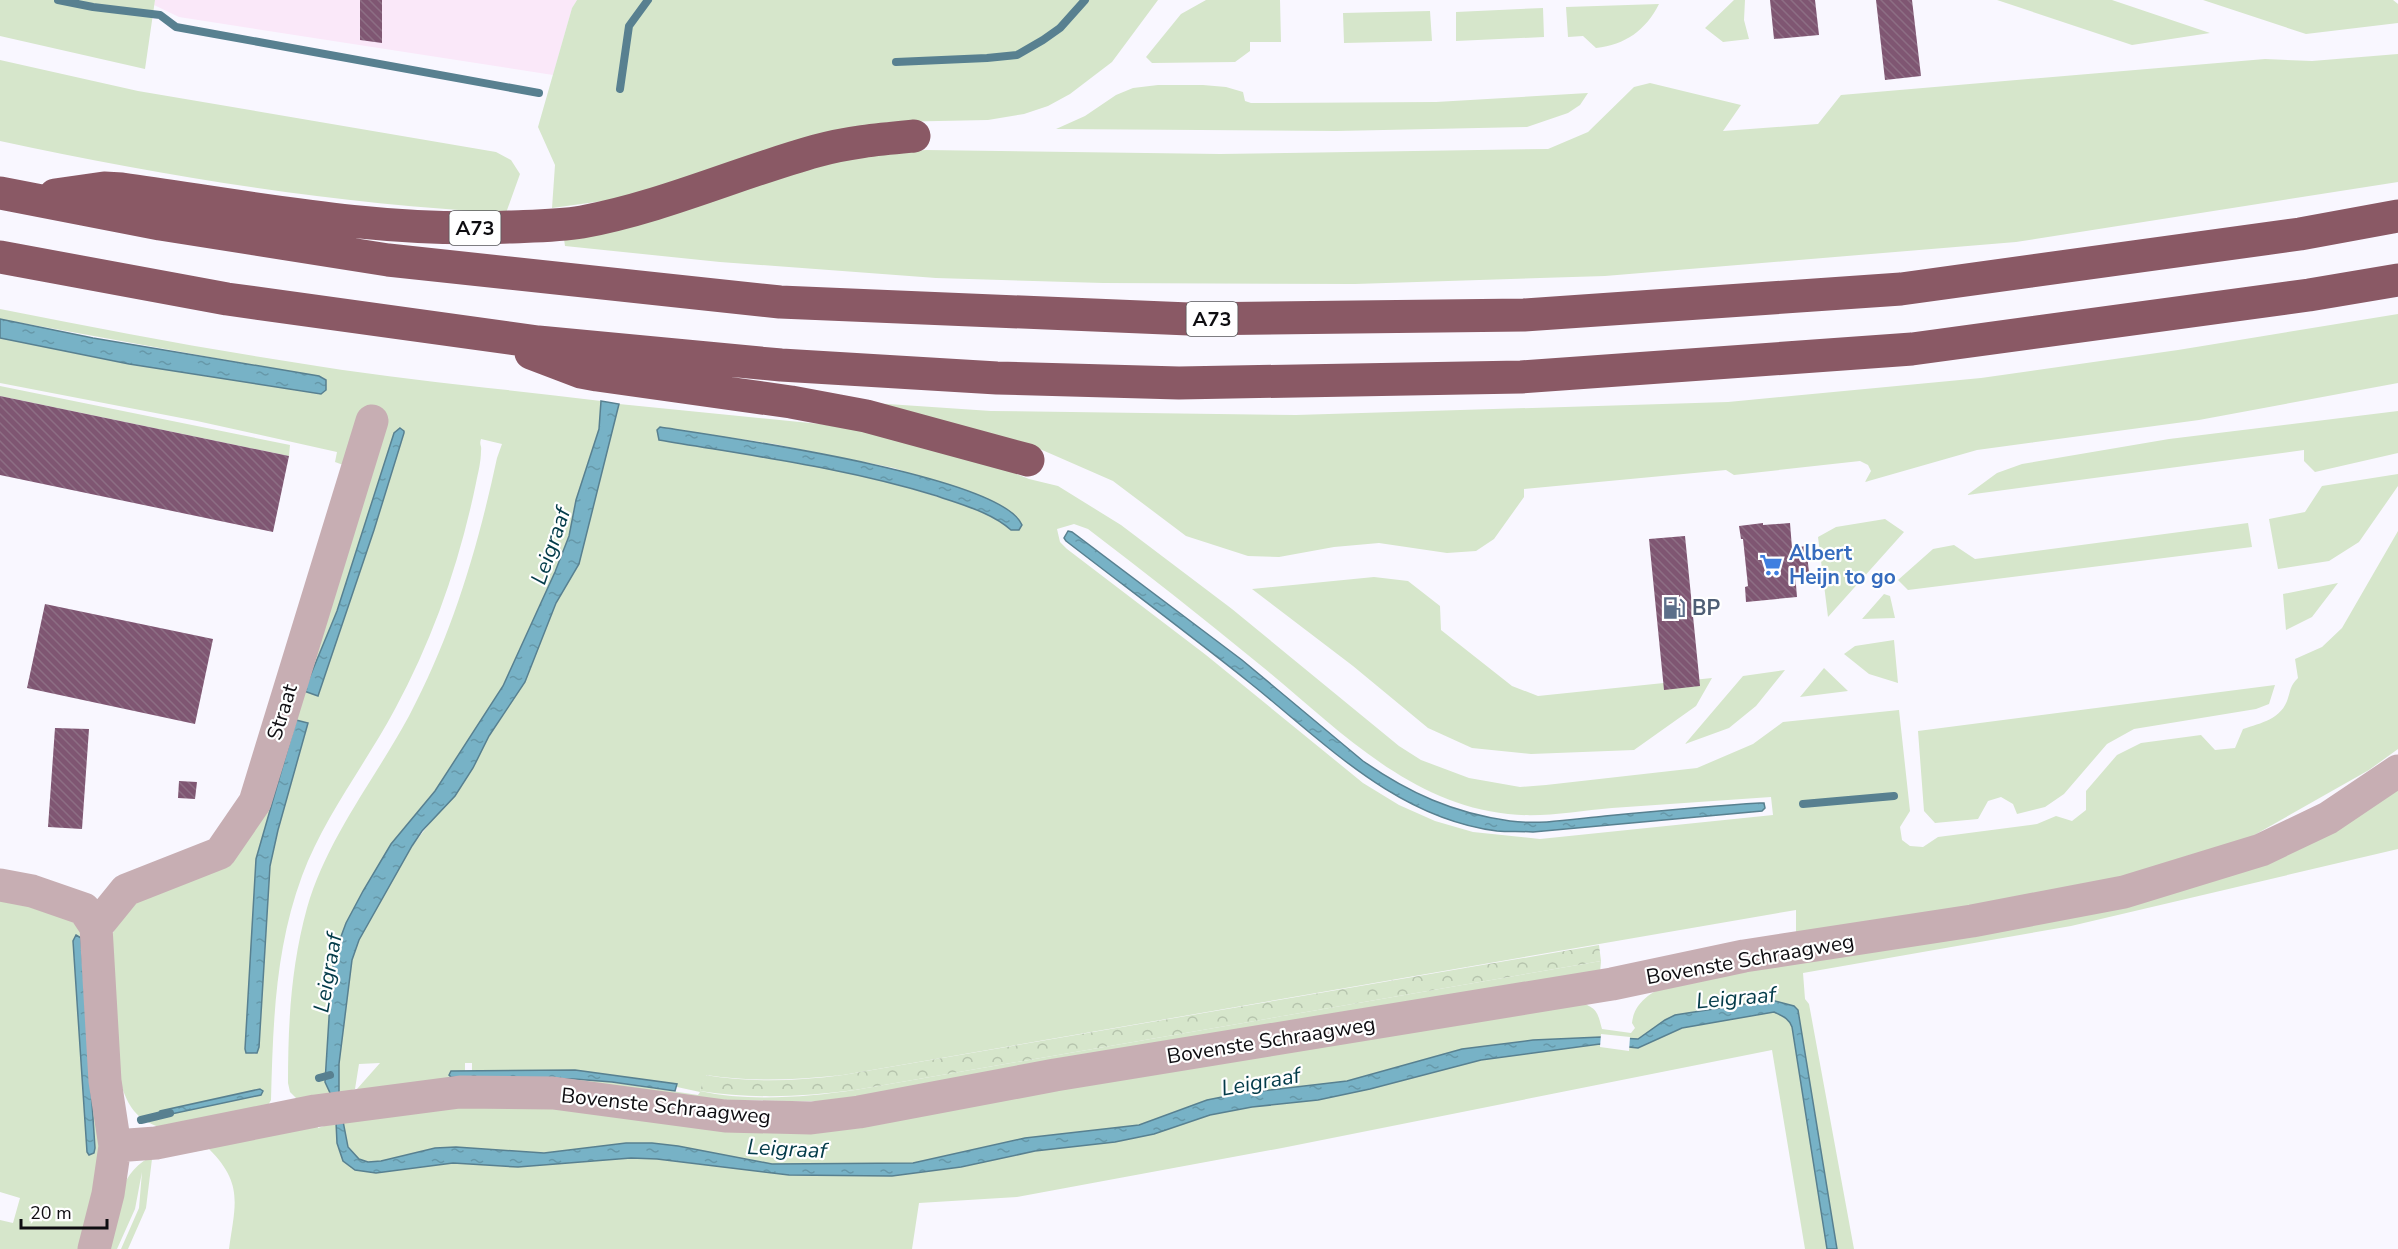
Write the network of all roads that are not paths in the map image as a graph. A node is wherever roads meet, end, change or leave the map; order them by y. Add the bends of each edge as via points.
1 (914, 136) dead end
2 (13, 196) edge
3 (2398, 216) edge
4 (0, 257) edge
5 (2398, 279) edge
6 (491, 337) junction
7 (372, 421) dead end
8 (1028, 460) dead end
9 (2398, 771) edge
10 (0, 885) edge
11 (90, 918) junction
12 (115, 1146) junction
13 (94, 1249) edge

1 - 2 highway, A73 via 817,151 631,212 578,223 537,226 433,228 113,189
2 - 3 highway, A73 via 388,260 780,302 1189,319 1524,315 1901,289 2300,234
4 - 6 highway via 227,299
5 - 6 highway via 1912,350 1521,377 1179,383 997,378 781,365
6 - 8 highway via 580,372 866,416
7 - 11 street, Straat via 255,802 220,853 126,890
9 - 12 street, Bovenste Schraagweg via 2328,818 2261,850 2124,892 1972,921 1744,956 1612,984 1055,1075 859,1113 811,1118 724,1116 553,1093 460,1092 315,1111 156,1143
10 - 11 street via 32,891
11 - 12 street
12 - 13 street

